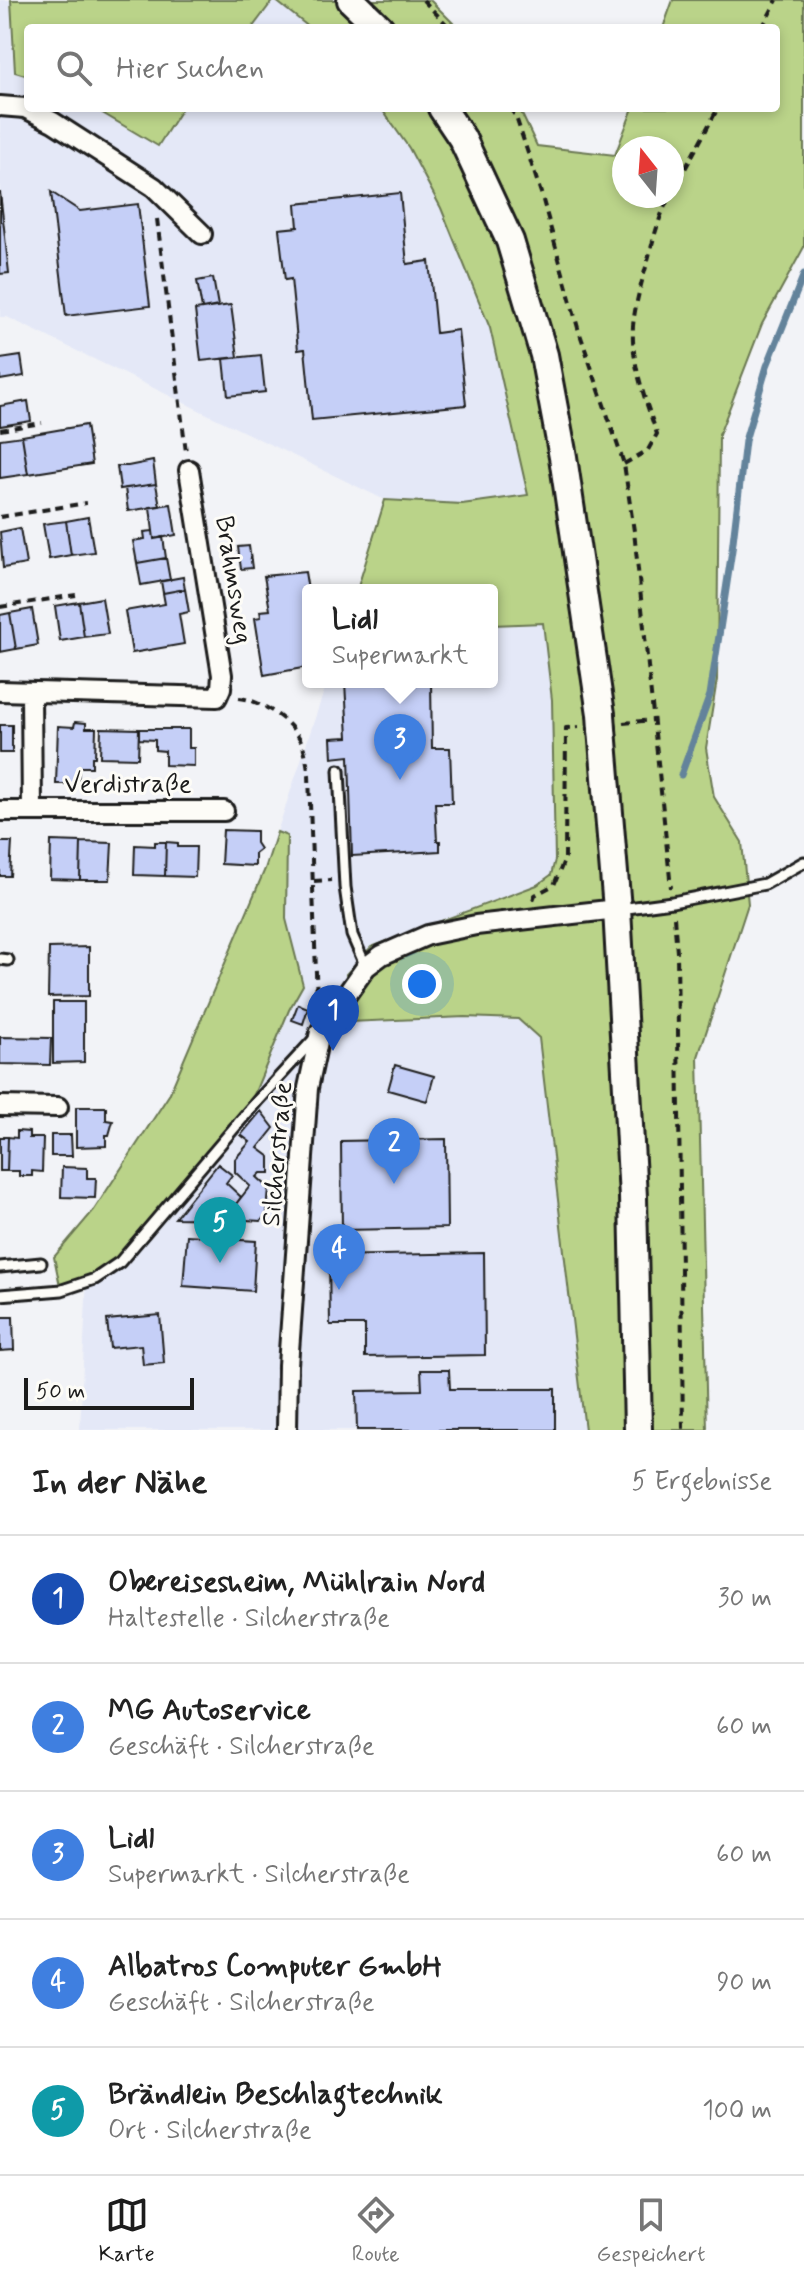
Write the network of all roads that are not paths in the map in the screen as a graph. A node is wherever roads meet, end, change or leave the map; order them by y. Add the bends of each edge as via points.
1 (351, 0) edge
2 (376, 24) edge
3 (0, 106) edge
4 (24, 108) edge
5 (33, 112) edge
6 (445, 112) edge
7 (202, 234) dead end
8 (189, 470) road end
9 (0, 691) edge
10 (31, 693) junction
11 (339, 770) dead end
12 (0, 811) edge
13 (32, 811) junction
14 (224, 811) dead end
15 (804, 862) edge
16 (617, 909) junction
17 (366, 967) junction
18 (320, 1032) junction
19 (0, 1106) edge
20 (58, 1107) dead end
21 (41, 1263) dead end
22 (0, 1267) edge
23 (0, 1295) edge
24 (287, 1430) edge
25 (638, 1430) edge

1 - 2 main road
3 - 4 street
5 - 7 street via 154,187
6 - 16 main road via 510,241 544,355 599,723
8 - 10 street, Brahmsweg via 222,675 217,697
9 - 10 street
10 - 13 street, Verdistraße
11 - 17 lane via 345,887 352,935
12 - 13 street, Verdistraße
13 - 14 street, Verdistraße
15 - 16 lane via 765,884
16 - 17 street, Silcherstraße via 428,935
16 - 25 main road via 633,1197
17 - 18 street, Silcherstraße
18 - 23 lane via 120,1262 95,1279 62,1290
18 - 24 street, Silcherstraße via 308,1088
19 - 20 street
21 - 22 lane

